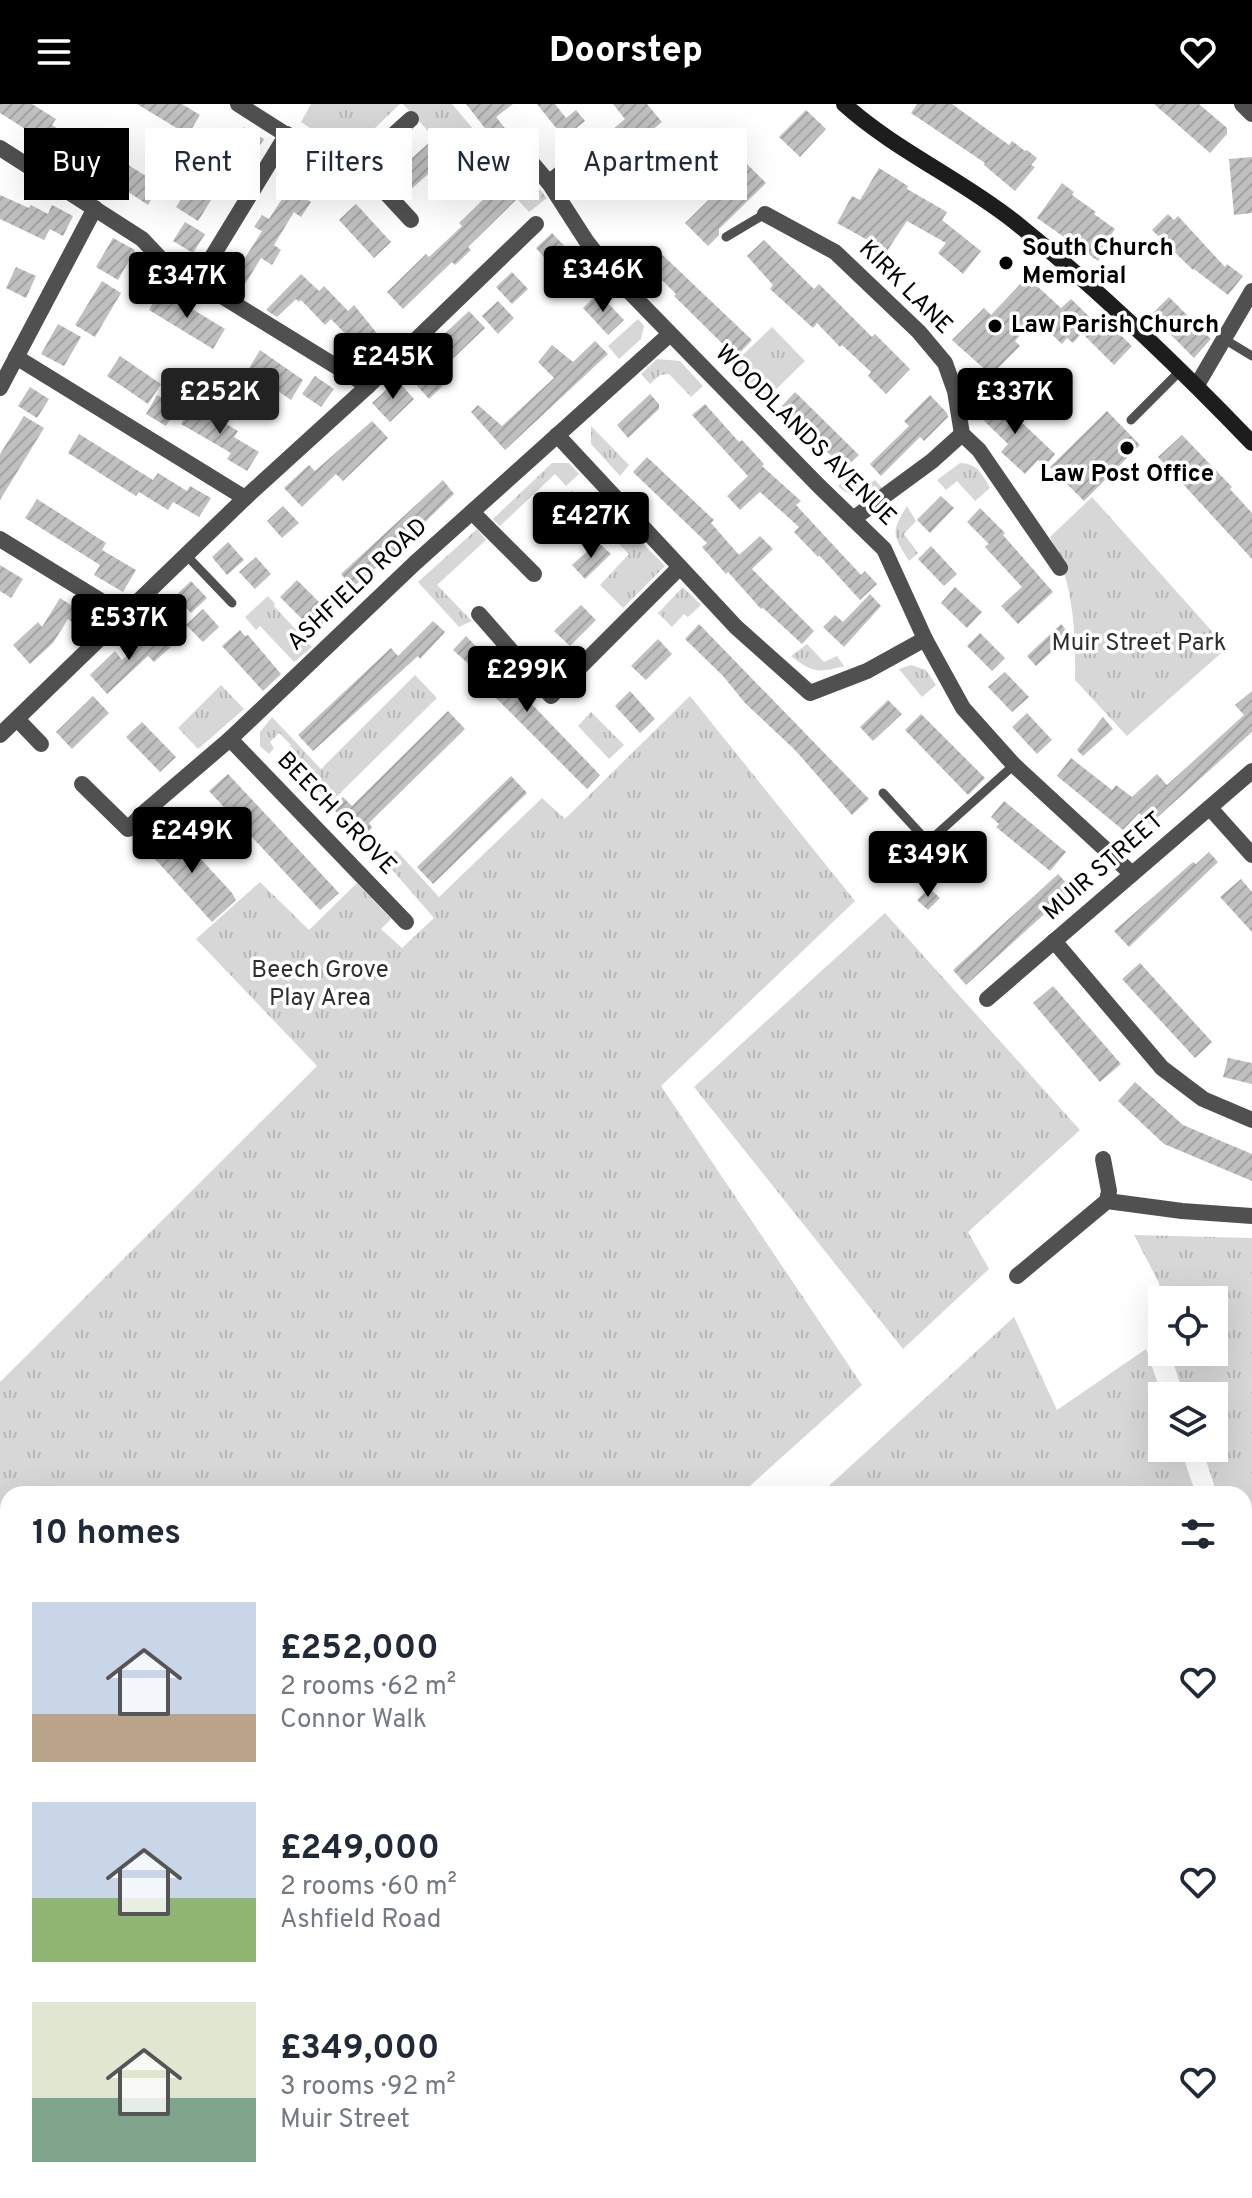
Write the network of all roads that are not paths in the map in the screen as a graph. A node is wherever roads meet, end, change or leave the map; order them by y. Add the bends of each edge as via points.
1 (238, 104) edge
2 (844, 104) edge
3 (1242, 104) edge
4 (1252, 114) edge
5 (411, 119) dead end
6 (277, 128) edge
7 (401, 128) edge
8 (0, 148) edge
9 (276, 152) edge
10 (539, 171) edge
11 (555, 178) edge
12 (549, 183) junction
13 (392, 200) edge
14 (95, 208) junction
15 (765, 214) joint
16 (411, 220) dead end
17 (536, 224) dead end
18 (726, 237) dead end
19 (198, 280) junction
20 (1252, 291) edge
21 (670, 334) junction
22 (1224, 339) junction
23 (1252, 356) edge
24 (16, 357) junction
25 (1181, 370) junction
26 (1197, 385) junction
27 (368, 386) junction
28 (0, 388) edge
29 (1131, 420) dead end
30 (962, 434) junction
31 (557, 435) junction
32 (1252, 443) edge
33 (245, 498) junction
34 (472, 512) junction
35 (853, 519) junction
36 (0, 539) edge
37 (187, 556) junction
38 (679, 568) junction
39 (1060, 568) dead end
40 (534, 574) dead end
41 (232, 603) dead end
42 (479, 614) dead end
43 (124, 615) junction
44 (925, 639) junction
45 (17, 719) junction
46 (0, 735) edge
47 (230, 739) junction
48 (41, 744) dead end
49 (1014, 765) junction
50 (1252, 771) edge
51 (82, 784) dead end
52 (883, 793) dead end
53 (1210, 808) junction
54 (1252, 855) edge
55 (1132, 874) junction
56 (406, 922) dead end
57 (1054, 941) junction
58 (987, 999) dead end
59 (1252, 1120) edge
60 (1103, 1159) dead end
61 (1107, 1201) junction
62 (1252, 1216) edge
63 (1017, 1276) dead end

1 - 6 street
2 - 25 main road via 1013,220
3 - 4 street
5 - 7 street
8 - 14 street
9 - 19 street
10 - 12 street, WOODLANDS AVENUE
11 - 12 street
12 - 21 street, WOODLANDS AVENUE via 596,253
13 - 16 street
14 - 19 street
14 - 24 street
15 - 18 lane
15 - 30 street, KIRK LANE via 835,252 919,332 945,363
17 - 27 street
19 - 27 street
20 - 22 street
21 - 31 street, ASHFIELD ROAD
21 - 35 street, WOODLANDS AVENUE
22 - 23 lane
22 - 26 street
24 - 28 street
24 - 33 street
25 - 26 main road
25 - 29 lane
26 - 32 main road
27 - 33 street
30 - 35 street
30 - 39 street via 979,450
31 - 34 street, ASHFIELD ROAD
31 - 38 street
33 - 37 street
34 - 40 street
34 - 47 street, ASHFIELD ROAD
35 - 44 street, WOODLANDS AVENUE via 884,549
36 - 43 street
37 - 41 lane
37 - 43 street
38 - 42 street via 551,696
38 - 44 street via 810,693 867,671
43 - 45 street
44 - 49 street, WOODLANDS AVENUE via 963,708
45 - 46 street
45 - 48 street
47 - 51 street, ASHFIELD ROAD via 128,829
47 - 56 street, BEECH GROVE
49 - 52 lane via 928,842
49 - 55 street, WOODLANDS AVENUE
50 - 53 street, MUIR STREET
53 - 54 street
53 - 55 street, MUIR STREET
55 - 57 street, MUIR STREET
57 - 58 street, MUIR STREET
57 - 59 street via 1162,1068 1203,1099
60 - 61 street
61 - 62 street
61 - 63 street

